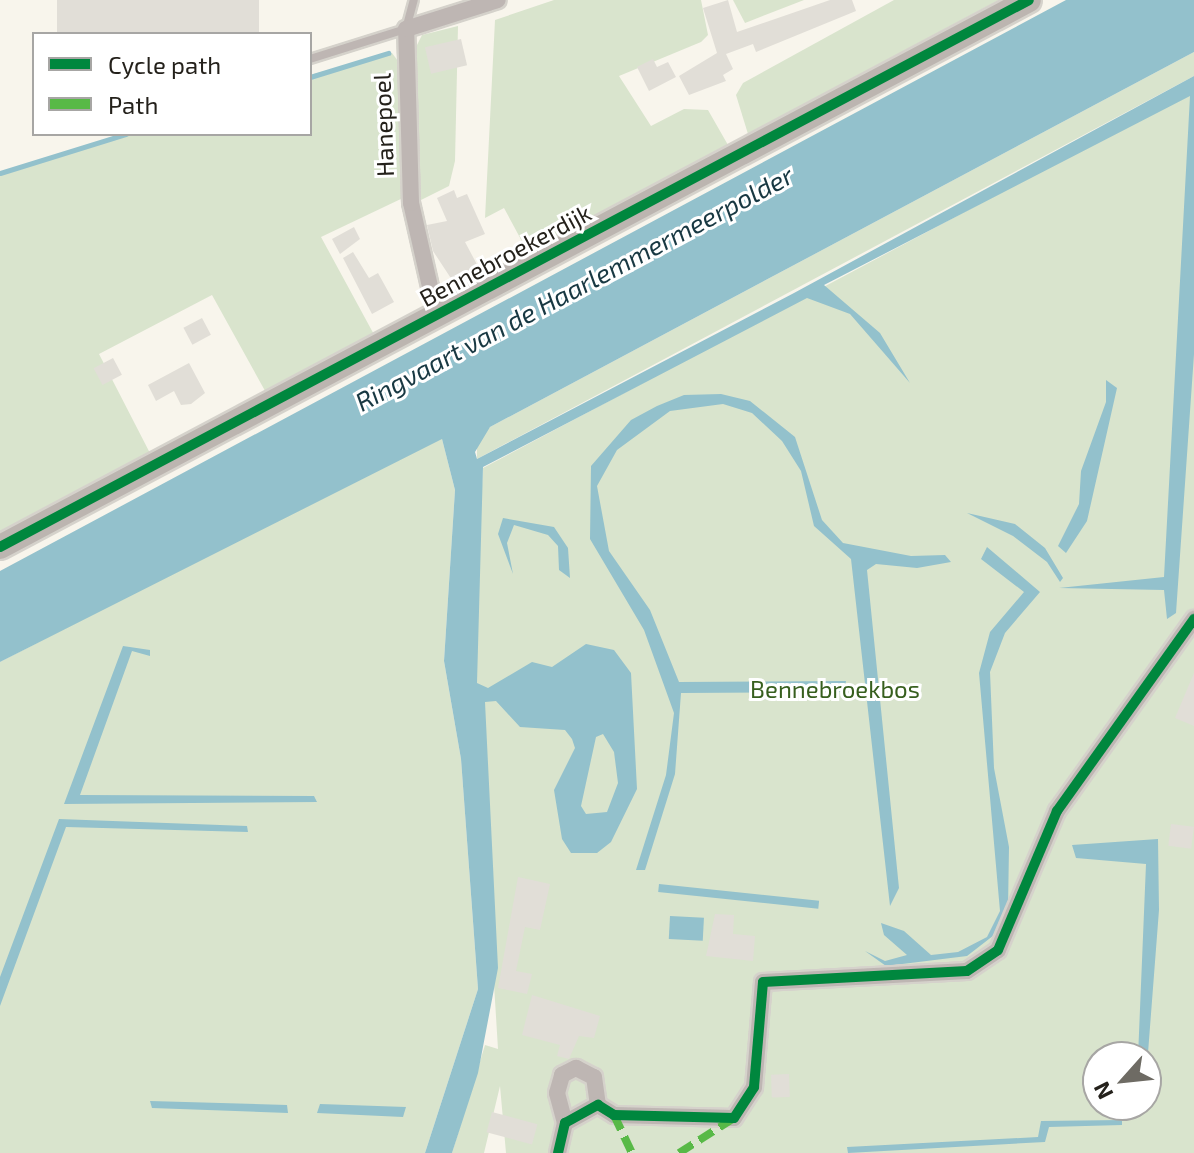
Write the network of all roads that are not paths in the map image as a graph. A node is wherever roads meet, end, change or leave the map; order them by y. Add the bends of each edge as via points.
1 (414, 0) edge
2 (498, 0) edge
3 (1029, 0) edge
4 (406, 29) junction
5 (312, 58) edge
6 (436, 313) junction
7 (0, 547) edge
8 (1194, 619) edge
9 (598, 1105) junction
10 (565, 1123) junction
11 (558, 1153) edge

1 - 4 lane
2 - 4 street
3 - 6 street, Bennebroekerdijk
4 - 5 lane
4 - 6 street, Hanepoel via 411,203
6 - 7 street, Bennebroekerdijk
8 - 9 street via 1057,811 998,950 967,971 763,982 754,1087 734,1118 614,1115
9 - 10 street
9 - 10 street via 594,1077 576,1068 562,1075 557,1093
10 - 11 street

